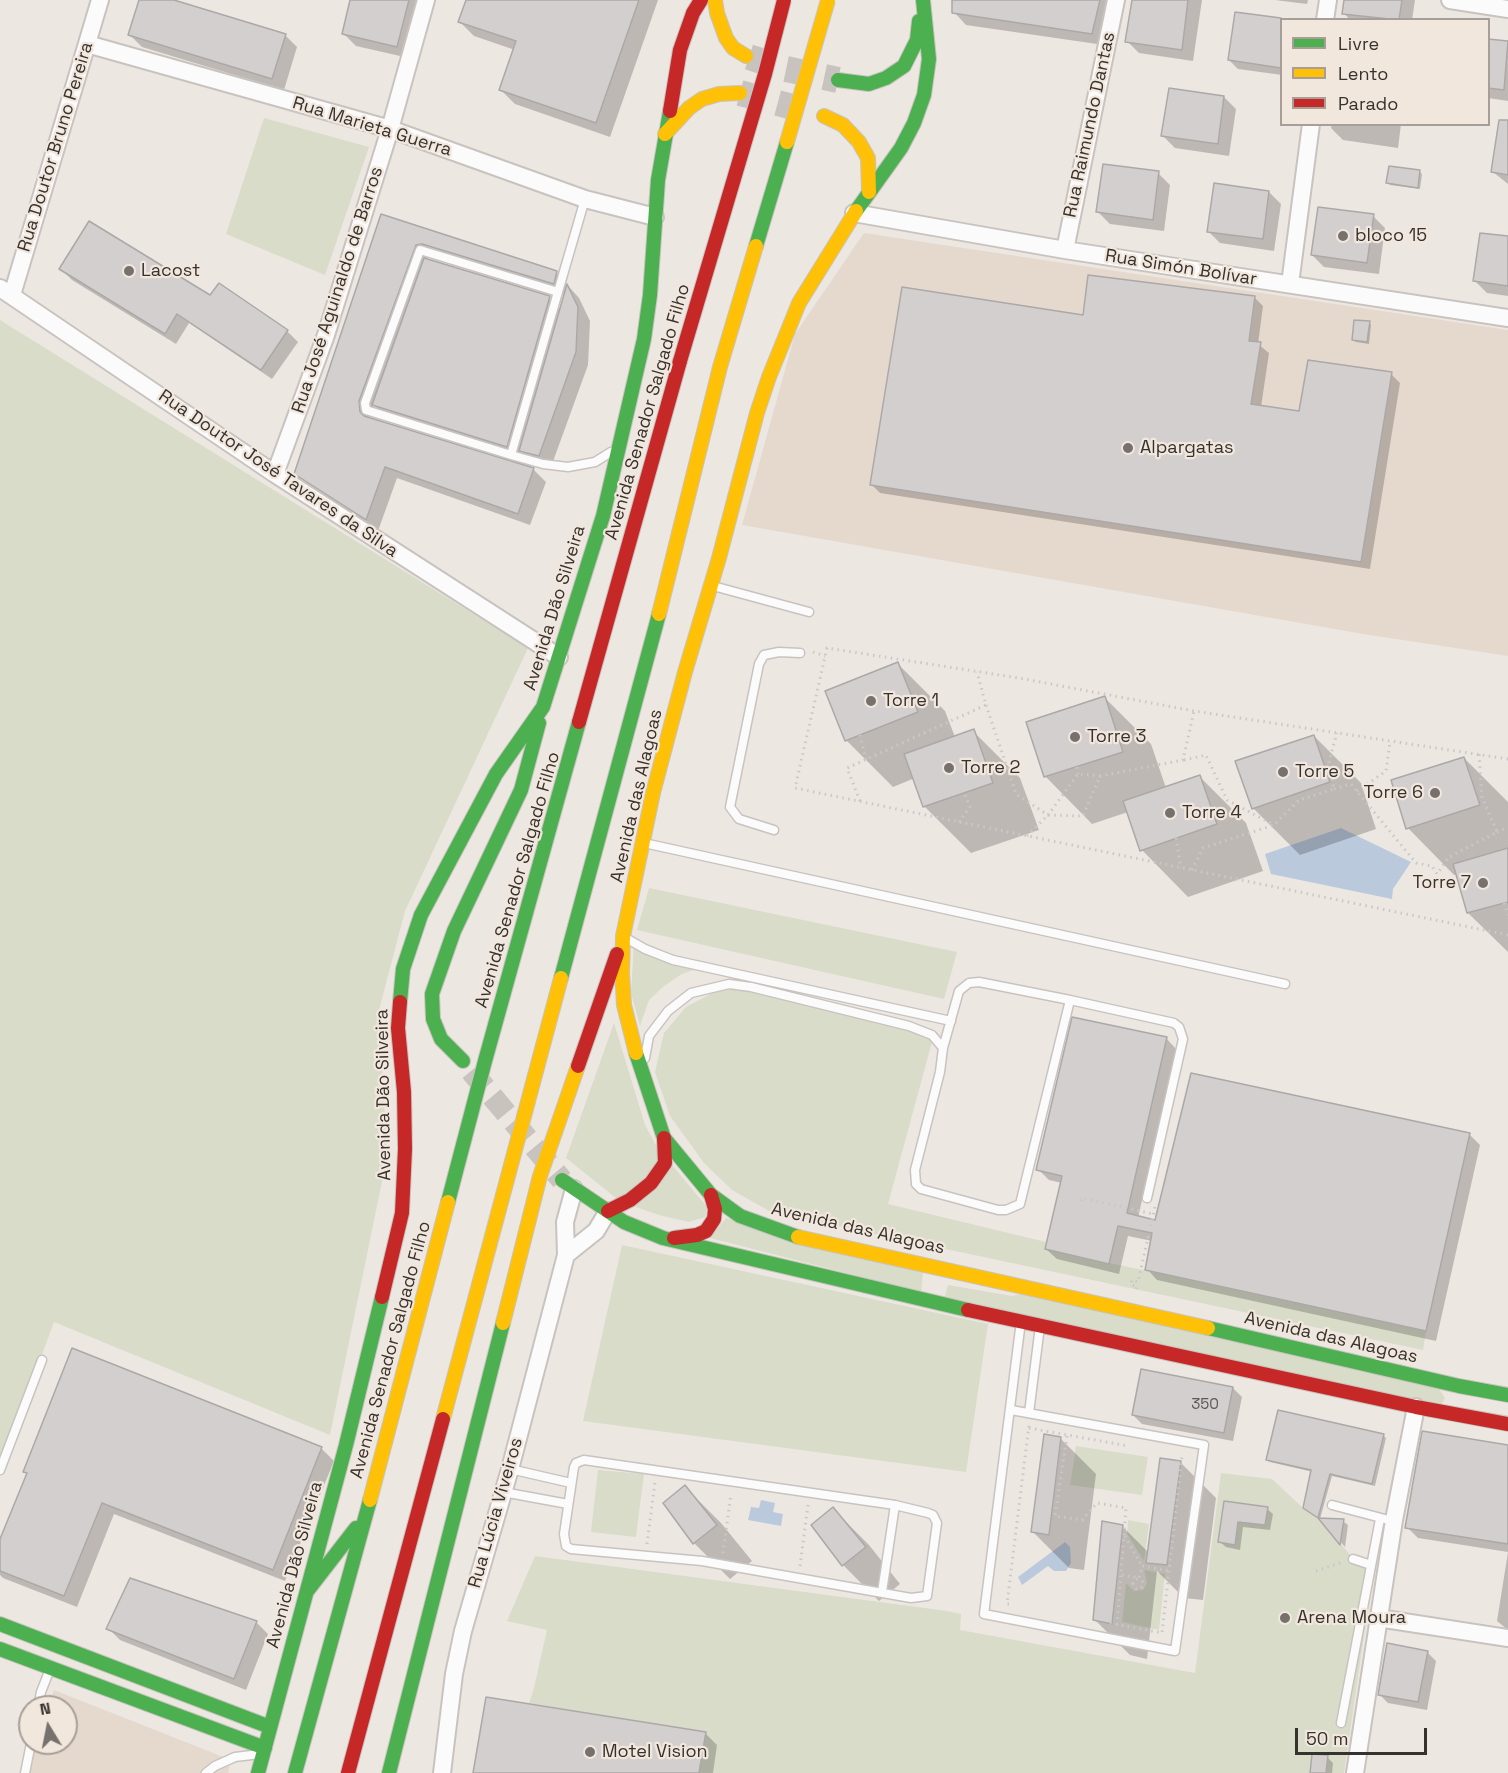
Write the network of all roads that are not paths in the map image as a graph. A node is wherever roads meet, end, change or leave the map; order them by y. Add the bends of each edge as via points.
1 (100, 0) edge
2 (426, 0) edge
3 (701, 0) edge
4 (715, 0) edge
5 (784, 0) edge
6 (828, 0) edge
7 (922, 0) edge
8 (1116, 0) edge
9 (1328, 0) edge
10 (1450, 0) edge
11 (1508, 9) edge
12 (1325, 18) edge
13 (87, 44) junction
14 (746, 56) tunnel mouth
15 (838, 80) tunnel mouth
16 (740, 93) tunnel mouth
17 (824, 116) tunnel mouth
18 (1311, 126) edge
19 (390, 129) junction
20 (665, 135) junction
21 (869, 192) junction
22 (585, 200) junction
23 (854, 213) junction
24 (655, 218) junction
25 (1065, 250) junction
26 (1290, 284) junction
27 (6, 291) edge
28 (558, 292) junction
29 (1508, 318) edge
30 (619, 447) junction
31 (511, 455) junction
32 (275, 474) junction
33 (603, 516) joint
34 (710, 585) junction
35 (809, 612) dead end
36 (800, 653) dead end
37 (559, 657) junction
38 (543, 707) junction
39 (774, 830) dead end
40 (644, 843) junction
41 (623, 936) junction
42 (1285, 984) dead end
43 (1070, 1000) junction
44 (951, 1021) junction
45 (943, 1048) junction
46 (463, 1061) tunnel mouth
47 (642, 1076) junction
48 (664, 1138) junction
49 (568, 1184) joint
50 (711, 1195) junction
51 (1147, 1198) dead end
52 (608, 1211) junction
53 (663, 1238) junction
54 (566, 1256) junction
55 (1020, 1285) junction
56 (935, 1290) junction
57 (1021, 1321) junction
58 (1040, 1325) junction
59 (42, 1360) dead end
60 (1508, 1395) edge
61 (1456, 1400) junction
62 (1416, 1407) junction
63 (1011, 1410) junction
64 (1029, 1413) junction
65 (1508, 1424) edge
66 (510, 1469) junction
67 (0, 1470) edge
68 (571, 1483) junction
69 (503, 1492) junction
70 (568, 1504) junction
71 (895, 1505) junction
72 (1332, 1505) dead end
73 (366, 1516) junction
74 (1387, 1520) junction
75 (1353, 1559) road end
76 (1371, 1565) junction
77 (308, 1590) junction
78 (882, 1592) junction
79 (1378, 1618) junction
80 (0, 1624) edge
81 (34, 1637) junction
82 (1508, 1638) edge
83 (0, 1649) edge
84 (25, 1659) junction
85 (50, 1669) junction
86 (40, 1695) edge
87 (1341, 1723) dead end
88 (270, 1727) junction
89 (264, 1750) junction
90 (29, 1755) edge
91 (26, 1773) edge
92 (206, 1773) edge
93 (258, 1773) edge
94 (295, 1773) edge
95 (348, 1773) edge
96 (389, 1773) edge
97 (442, 1773) edge
98 (1355, 1773) edge

1 - 13 street, Rua Doutor Bruno Pereira
2 - 19 street, Rua José Aguinaldo de Barros
3 - 20 main road, Avenida Senador Salgado Filho via 680,50
4 - 14 main road via 726,38
5 - 73 main road, Avenida Senador Salgado Filho, bridge via 485,1061
6 - 95 main road, bridge via 720,367 672,565
7 - 15 main road via 918,40 904,66 869,84
7 - 21 main road via 930,59 924,95 901,148
8 - 25 street, Rua Raimundo Dantas
9 - 12 street
10 - 11 street
13 - 19 street, Rua Marieta Guerra
13 - 27 street, Rua Doutor Bruno Pereira
16 - 20 main road via 702,99
17 - 21 main road via 843,125 859,142 868,158
18 - 26 street
19 - 22 street, Rua Marieta Guerra
19 - 32 street, Rua José Aguinaldo de Barros via 326,335
20 - 24 main road, Avenida Senador Salgado Filho
21 - 23 main road
22 - 24 street, Rua Marieta Guerra
22 - 28 lane
23 - 25 street, Rua Simón Bolívar
23 - 34 main road via 799,303 768,377
24 - 30 main road, Avenida Senador Salgado Filho via 644,339
25 - 26 street, Rua Simón Bolívar
26 - 29 street, Rua Simón Bolívar
27 - 32 street, Rua Doutor José Tavares da Silva
28 - 31 lane
28 - 31 lane via 420,250 365,403 369,412
30 - 31 lane via 595,462 568,467
30 - 33 main road, Avenida Senador Salgado Filho
32 - 37 street, Rua Doutor José Tavares da Silva
33 - 37 main road, Avenida Dão Silveira
34 - 35 lane
34 - 40 main road, Avenida das Alagoas via 653,793
36 - 39 lane via 764,655 759,664 730,807 739,819
37 - 38 main road, Avenida Dão Silveira
38 - 46 main road via 521,790 454,931 432,994 433,1019 441,1039
38 - 77 main road, Avenida Dão Silveira via 490,784 421,915 403,969 398,1028 404,1092 402,1213
40 - 41 main road, Avenida das Alagoas
40 - 42 lane
41 - 44 lane via 645,950 673,960
41 - 47 main road, Avenida das Alagoas via 624,1005
41 - 96 main road via 540,1176
43 - 44 lane via 969,983 959,991
43 - 45 lane via 1020,1204 1006,1210 921,1189 916,1184 915,1170
43 - 51 lane via 1174,1023 1182,1033
44 - 45 lane
45 - 47 lane via 932,1035 909,1026 729,984 691,993 668,1011 649,1036
47 - 48 main road, Avenida das Alagoas
48 - 50 main road, Avenida das Alagoas
48 - 52 main road via 665,1163 651,1183
49 - 52 main road, Avenida das Alagoas
49 - 54 street, Rua Lúcia Viveiros
50 - 53 main road via 714,1219 706,1231 684,1238
50 - 55 main road, Avenida das Alagoas via 740,1216 791,1235
52 - 53 main road, Avenida das Alagoas
52 - 54 street via 596,1231
53 - 56 main road, Avenida das Alagoas
54 - 66 street, Rua Lúcia Viveiros
55 - 56 main road via 952,1280
55 - 61 main road, Avenida das Alagoas
56 - 57 main road, Avenida das Alagoas
57 - 58 main road, Avenida das Alagoas
57 - 63 lane
58 - 62 main road, Avenida das Alagoas
58 - 64 lane
59 - 67 lane
60 - 61 main road, Avenida das Alagoas
61 - 62 main road, Avenida das Alagoas
61 - 65 main road, Avenida das Alagoas
62 - 74 street
63 - 64 lane
63 - 64 lane via 984,1614 1175,1652 1204,1445
66 - 68 lane
66 - 69 street, Rua Lúcia Viveiros
68 - 70 lane
68 - 71 lane via 576,1463 584,1461
69 - 70 lane
69 - 97 street, Rua Lúcia Viveiros via 469,1605 454,1674
70 - 78 lane via 564,1541 571,1549 702,1561
71 - 78 lane
71 - 78 lane via 923,1511 936,1519 929,1592 927,1596 911,1598
72 - 74 lane
73 - 77 main road
73 - 94 main road, Avenida Senador Salgado Filho
74 - 76 lane
74 - 79 street
75 - 76 lane
76 - 87 lane
77 - 88 main road, Avenida Dão Silveira
79 - 82 street
79 - 98 street
80 - 81 main road
81 - 84 main road
81 - 88 main road
83 - 84 main road
84 - 85 main road
85 - 86 lane
85 - 89 main road
88 - 89 main road, Avenida Dão Silveira
89 - 92 lane via 236,1757
89 - 93 main road, Avenida Dão Silveira
90 - 91 lane

